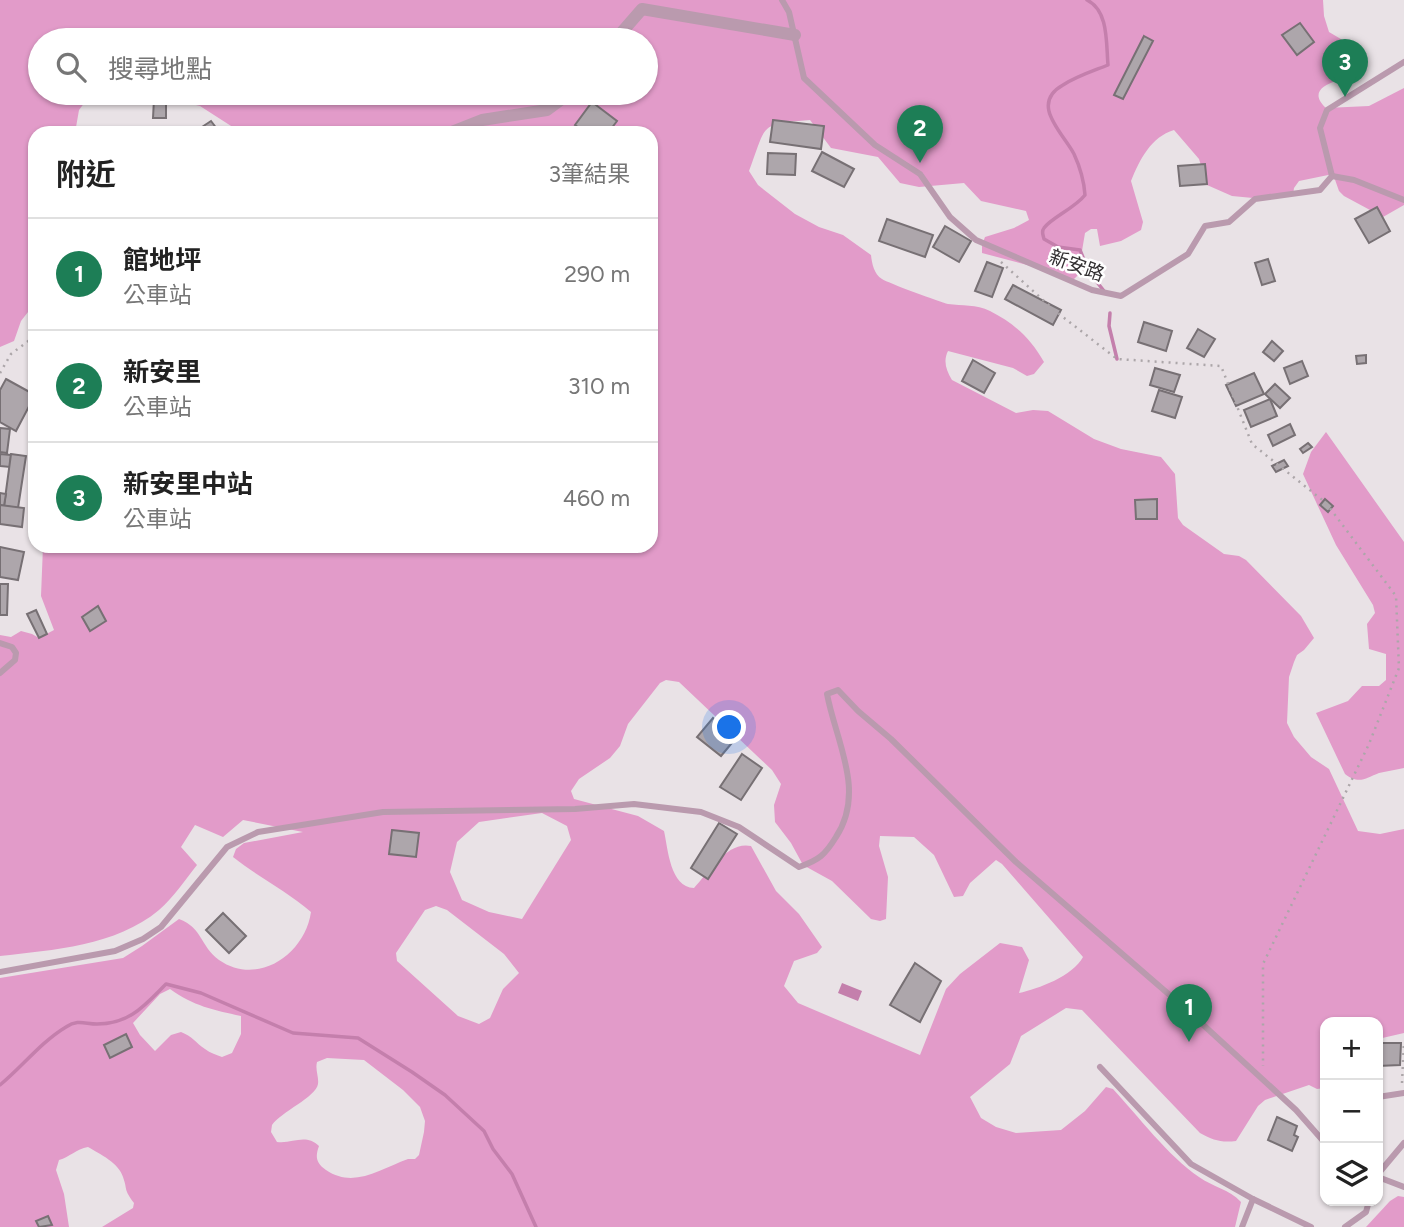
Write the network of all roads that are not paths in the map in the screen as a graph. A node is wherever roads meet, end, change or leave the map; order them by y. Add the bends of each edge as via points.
1 (782, 0) edge
2 (625, 28) edge
3 (795, 35) junction
4 (1404, 62) edge
5 (554, 105) edge
6 (467, 126) edge
7 (1332, 176) junction
8 (1404, 200) edge
9 (0, 643) edge
10 (0, 673) edge
11 (0, 972) edge
12 (1100, 1067) dead end
13 (1403, 1093) edge
14 (1383, 1096) edge
15 (1320, 1138) edge
16 (1404, 1143) edge
17 (1383, 1169) edge
18 (1383, 1177) edge
19 (1404, 1187) edge
20 (1253, 1199) junction
21 (1368, 1206) edge
22 (1241, 1227) edge
23 (1311, 1227) edge
24 (1345, 1227) edge

1 - 3 lane, 新安路
2 - 3 street via 642,9
3 - 7 lane, 新安路 via 804,78 875,145 920,174 950,217 976,240 1092,290 1121,296 1188,254 1205,226 1229,222 1255,199 1320,190
4 - 7 lane via 1327,110 1320,128
5 - 6 street
7 - 8 lane
9 - 10 lane via 16,653 15,660
11 - 15 lane via 115,951 143,939 161,927 227,847 258,832 383,812 634,804 701,812 739,827 799,867 819,859 845,823 850,788 827,694 838,690 1016,862 1187,1010
12 - 20 lane via 1191,1164
13 - 14 lane
16 - 17 lane
18 - 19 lane
20 - 22 lane
20 - 23 lane
21 - 24 lane

